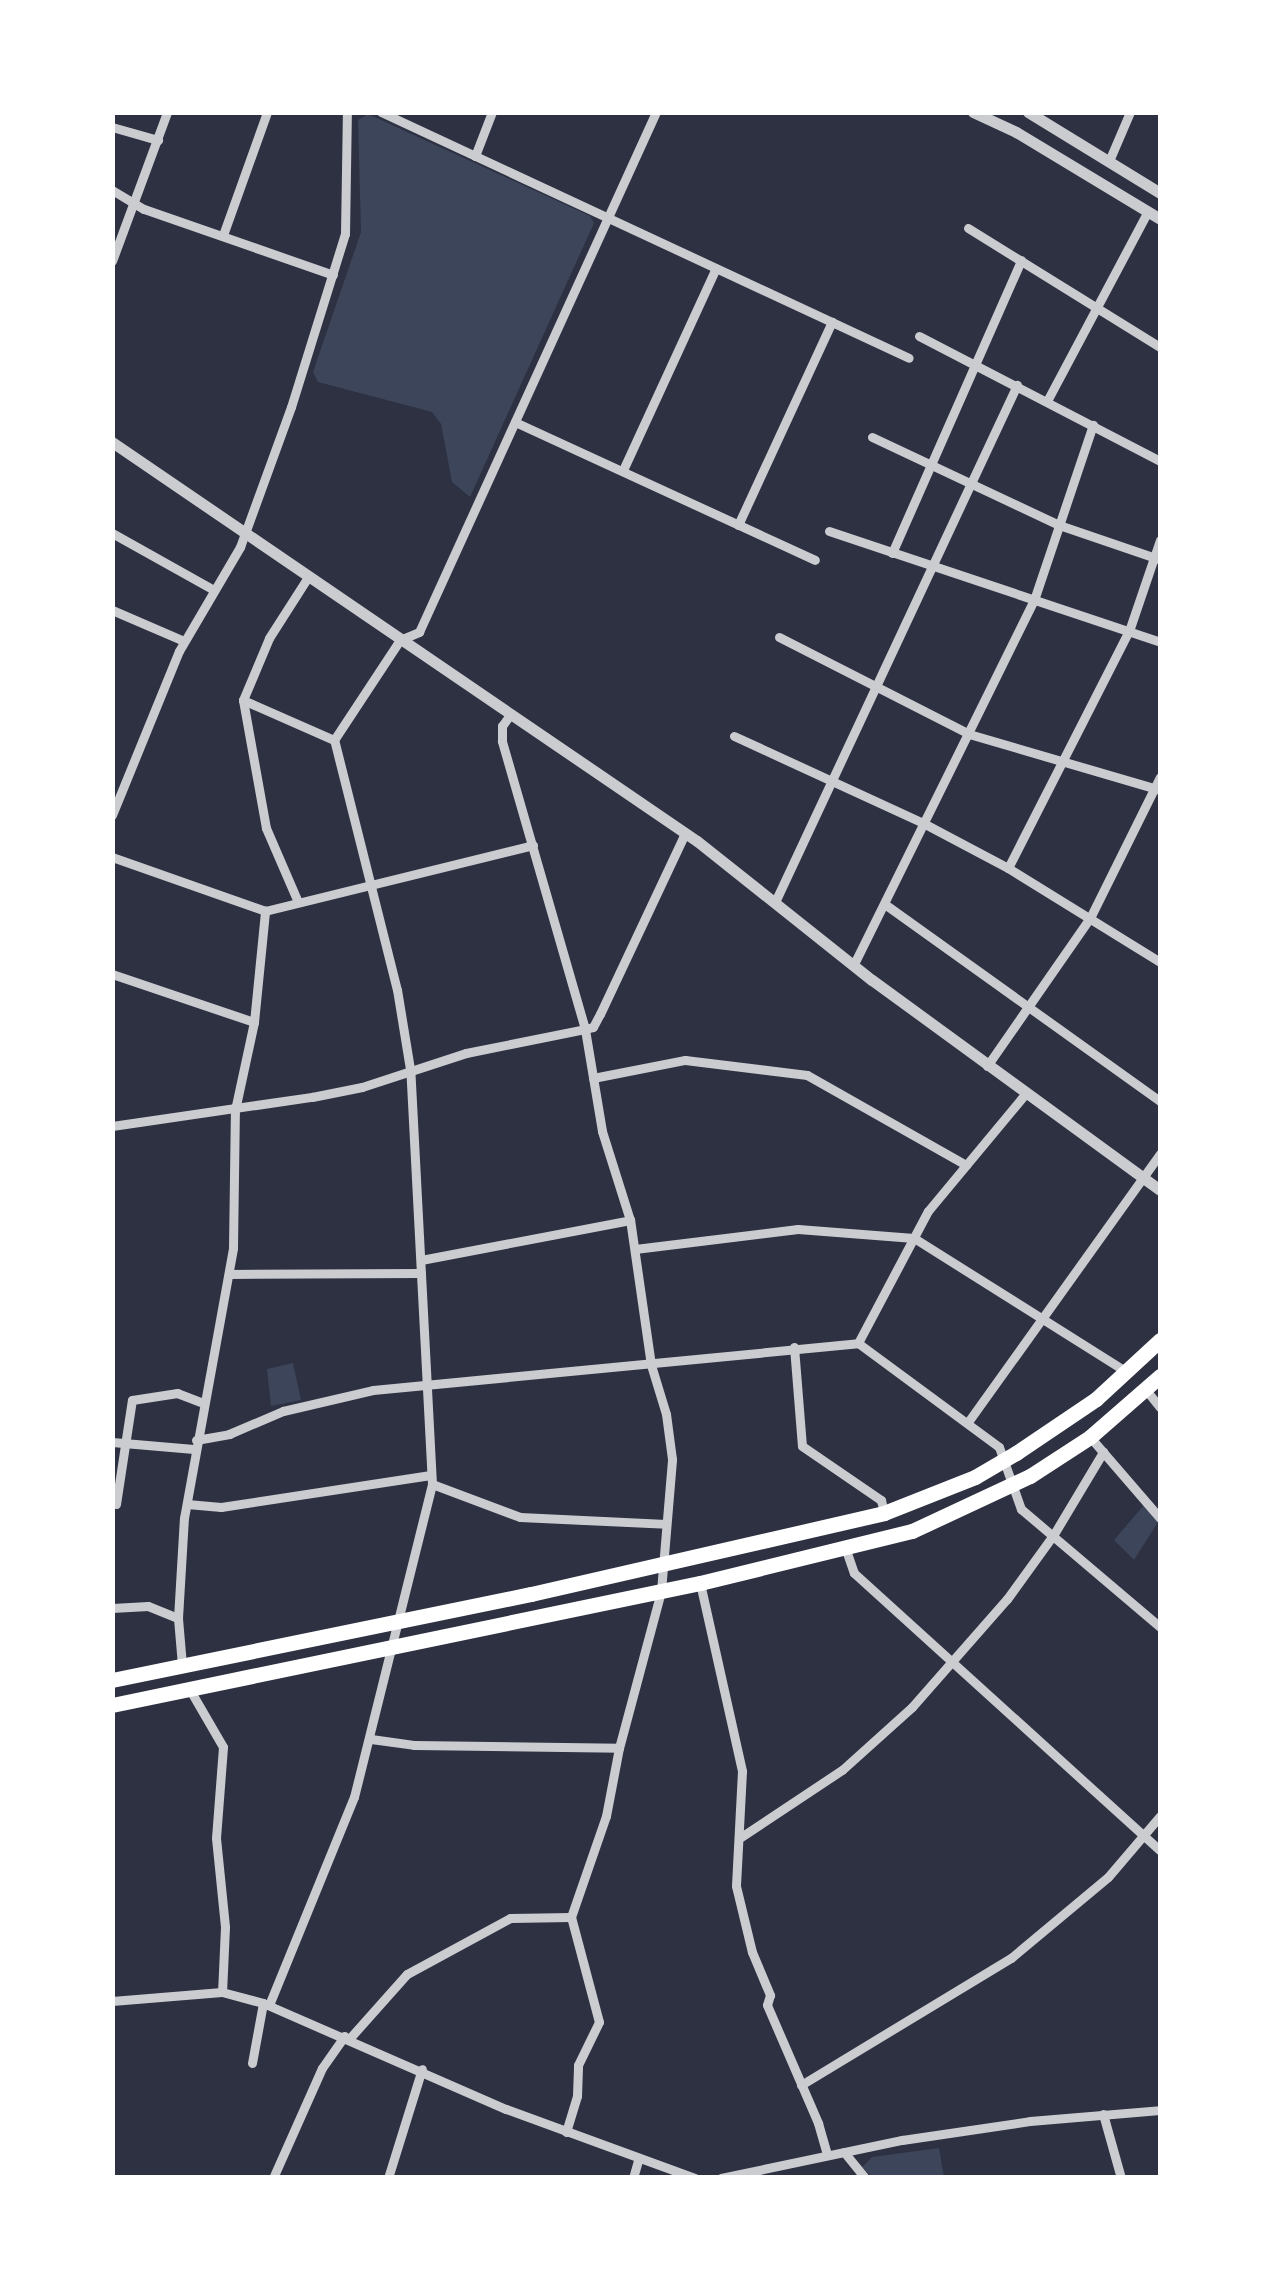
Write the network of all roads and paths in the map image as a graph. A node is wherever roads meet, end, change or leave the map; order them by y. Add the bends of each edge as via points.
1 (167, 112) edge
2 (267, 112) edge
3 (346, 112) edge
4 (381, 112) edge
5 (492, 112) edge
6 (656, 112) edge
7 (973, 112) edge
8 (1130, 112) edge
9 (1029, 113) edge
10 (112, 128) edge
11 (1016, 132) junction
12 (158, 140) junction
13 (475, 156) junction
14 (1109, 161) junction
15 (112, 190) edge
16 (1160, 193) edge
17 (137, 202) junction
18 (1148, 212) junction
19 (608, 218) junction
20 (1160, 219) edge
21 (968, 228) dead end
22 (223, 235) junction
23 (1021, 260) junction
24 (112, 261) edge
25 (716, 268) junction
26 (333, 275) junction
27 (1098, 307) junction
28 (832, 322) junction
29 (920, 336) dead end
30 (1160, 346) edge
31 (909, 358) dead end
32 (975, 364) junction
33 (1017, 385) junction
34 (1048, 401) junction
35 (516, 422) junction
36 (1093, 426) junction
37 (872, 437) dead end
38 (112, 442) edge
39 (1160, 461) edge
40 (930, 465) junction
41 (623, 470) junction
42 (970, 483) junction
43 (738, 525) junction
44 (1059, 525) junction
45 (828, 531) dead end
46 (112, 533) edge
47 (245, 533) junction
48 (1160, 540) edge
49 (892, 553) junction
50 (1158, 558) edge
51 (815, 560) dead end
52 (930, 566) junction
53 (308, 577) junction
54 (214, 590) junction
55 (1034, 600) junction
56 (112, 610) edge
57 (1129, 632) junction
58 (779, 637) dead end
59 (400, 640) junction
60 (184, 641) junction
61 (1160, 642) edge
62 (874, 686) junction
63 (243, 700) junction
64 (510, 715) junction
65 (969, 734) junction
66 (734, 736) dead end
67 (334, 740) junction
68 (1063, 762) junction
69 (1160, 776) edge
70 (832, 782) junction
71 (1158, 789) edge
72 (112, 815) edge
73 (925, 824) junction
74 (685, 833) junction
75 (533, 845) junction
76 (112, 857) edge
77 (1008, 868) junction
78 (370, 882) junction
79 (298, 902) junction
80 (775, 902) junction
81 (886, 905) junction
82 (265, 911) junction
83 (1090, 918) junction
84 (1160, 962) edge
85 (853, 966) junction
86 (112, 974) edge
87 (1028, 1007) junction
88 (254, 1022) junction
89 (585, 1030) junction
90 (987, 1066) junction
91 (410, 1070) junction
92 (593, 1078) junction
93 (1026, 1093) junction
94 (1160, 1101) edge
95 (235, 1110) junction
96 (112, 1126) edge
97 (1160, 1154) edge
98 (966, 1165) junction
99 (1144, 1178) junction
100 (1160, 1190) edge
101 (630, 1220) junction
102 (914, 1238) junction
103 (635, 1249) junction
104 (422, 1260) junction
105 (421, 1272) junction
106 (229, 1274) junction
107 (1044, 1317) junction
108 (1160, 1340) edge
109 (858, 1342) junction
110 (794, 1348) junction
111 (651, 1365) junction
112 (1127, 1372) junction
113 (1160, 1376) edge
114 (428, 1388) junction
115 (1146, 1390) junction
116 (203, 1403) junction
117 (1160, 1407) edge
118 (968, 1422) junction
119 (1090, 1437) junction
120 (112, 1442) edge
121 (127, 1444) junction
122 (195, 1444) junction
123 (1103, 1452) junction
124 (1004, 1461) junction
125 (432, 1479) junction
126 (1012, 1486) junction
127 (116, 1504) dead end
128 (187, 1504) junction
129 (884, 1513) junction
130 (1160, 1518) edge
131 (666, 1524) junction
132 (1054, 1534) junction
133 (846, 1550) junction
134 (664, 1564) junction
135 (700, 1583) junction
136 (661, 1592) junction
137 (112, 1608) edge
138 (178, 1618) junction
139 (400, 1618) junction
140 (1160, 1627) edge
141 (394, 1646) junction
142 (952, 1662) junction
143 (182, 1665) junction
144 (112, 1680) edge
145 (190, 1690) junction
146 (112, 1705) edge
147 (371, 1739) junction
148 (619, 1748) junction
149 (1160, 1816) edge
150 (741, 1837) junction
151 (1146, 1837) junction
152 (1160, 1850) edge
153 (571, 1917) junction
154 (222, 1992) junction
155 (112, 2001) edge
156 (266, 2004) junction
157 (347, 2038) junction
158 (252, 2063) dead end
159 (422, 2070) junction
160 (801, 2085) junction
161 (1160, 2110) edge
162 (1103, 2114) junction
163 (566, 2132) junction
164 (844, 2152) junction
165 (827, 2155) junction
166 (638, 2160) junction
167 (761, 2174) edge
168 (273, 2178) edge
169 (388, 2178) edge
170 (633, 2178) edge
171 (695, 2178) edge
172 (721, 2178) edge
173 (864, 2178) edge
174 (1121, 2178) edge

1 - 12 street
2 - 22 street
3 - 26 street via 346,234
4 - 13 street
5 - 13 street
6 - 19 street
7 - 11 street
8 - 14 street
9 - 11 street
9 - 14 street
10 - 12 street
11 - 18 street
12 - 17 street
13 - 19 street
14 - 16 street
15 - 17 street
17 - 22 street
17 - 24 street
18 - 20 street
18 - 27 street
19 - 25 street
19 - 35 street
21 - 23 street
22 - 26 street
23 - 27 street
23 - 32 street
25 - 28 street
25 - 41 street
26 - 47 street
27 - 30 street
27 - 34 street
28 - 31 street
28 - 43 street
29 - 32 street
32 - 33 street
32 - 40 street
33 - 34 street
33 - 42 street
34 - 36 street
35 - 41 street
35 - 59 street via 419,632
36 - 39 street
36 - 44 street
37 - 40 street
38 - 47 street
40 - 42 street
40 - 49 street
41 - 43 street
42 - 44 street
42 - 52 street
43 - 51 street
44 - 50 street
44 - 55 street
45 - 49 street
46 - 54 street
47 - 53 street
47 - 54 street
48 - 50 street
49 - 52 street
50 - 57 street
52 - 55 street
52 - 62 street
53 - 59 street
53 - 63 street via 269,638
54 - 60 street
55 - 57 street
55 - 65 street
56 - 60 street
57 - 61 street
57 - 68 street
58 - 62 street
59 - 64 street
59 - 67 street
60 - 72 street
62 - 65 street
62 - 70 street
63 - 67 street
63 - 79 street via 266,828
64 - 74 street
64 - 75 street via 502,741
65 - 68 street
65 - 73 street
66 - 70 street
67 - 78 street
68 - 71 street
68 - 77 street
69 - 71 street
70 - 73 street
70 - 80 street
71 - 83 street
73 - 77 street
73 - 81 street
74 - 80 street
74 - 89 street via 600,1014
75 - 78 street
75 - 89 street
76 - 82 street
77 - 83 street
78 - 79 street
78 - 91 street
79 - 82 street
80 - 85 street
81 - 85 street
81 - 87 street
82 - 88 street
83 - 84 street
83 - 87 street
85 - 90 street
86 - 88 street
87 - 90 street
87 - 94 street
88 - 95 street
89 - 91 street
89 - 92 street
90 - 93 street
91 - 95 street via 362,1087
91 - 104 street
92 - 98 street via 686,1060 808,1075
92 - 101 street
93 - 98 street
93 - 99 street
95 - 96 street
95 - 106 street
97 - 99 street
98 - 102 street
99 - 100 street
99 - 107 street
101 - 103 street
101 - 104 street
102 - 103 street via 798,1228
102 - 107 street
102 - 109 street
103 - 111 street
104 - 105 street
105 - 106 street
105 - 114 street
106 - 116 street
107 - 112 street
107 - 118 street
108 - 112 highway
109 - 110 street
109 - 118 street
110 - 111 street
110 - 129 street via 802,1446 881,1500
111 - 114 street
111 - 131 street via 672,1459
112 - 124 highway
113 - 115 highway
114 - 122 street via 336,1398
114 - 125 street
115 - 117 street
115 - 119 highway
116 - 121 street via 177,1392 132,1400
116 - 122 street
118 - 124 street via 1000,1447
119 - 123 street
119 - 126 highway
120 - 121 street
121 - 122 street
121 - 127 street
122 - 128 street
123 - 130 street
123 - 132 street
124 - 126 street
124 - 129 highway
125 - 128 street via 221,1507
125 - 131 street via 520,1517
125 - 139 street
126 - 132 street via 1021,1509
126 - 133 highway via 944,1520
128 - 138 street
129 - 134 highway
131 - 134 street
132 - 140 street
132 - 142 street
133 - 135 highway
133 - 142 street via 854,1573
134 - 136 street
134 - 139 highway
135 - 136 highway
135 - 150 street via 742,1771
136 - 141 highway
136 - 148 street
137 - 138 street via 155,1607
138 - 143 street
139 - 141 street
139 - 143 highway
141 - 145 highway
141 - 147 street
142 - 150 street via 842,1770
142 - 151 street
143 - 144 highway
145 - 146 highway
145 - 154 street via 223,1748 216,1838 225,1927
147 - 148 street
147 - 156 street via 350,1809
148 - 153 street via 606,1816
149 - 151 street
150 - 160 street via 736,1886 770,1995 767,2005
151 - 152 street
151 - 160 street via 1108,1878 1011,1958
153 - 157 street via 510,1918 407,1974
153 - 163 street via 598,2022 578,2065
154 - 155 street
154 - 156 street
156 - 157 street
156 - 158 street
157 - 159 street
157 - 168 street via 322,2068
159 - 163 street
159 - 169 street
160 - 165 street
161 - 162 street
162 - 164 street
162 - 174 street
163 - 166 street
164 - 165 street
164 - 173 street
165 - 167 street
166 - 170 street
166 - 171 street
167 - 172 street

